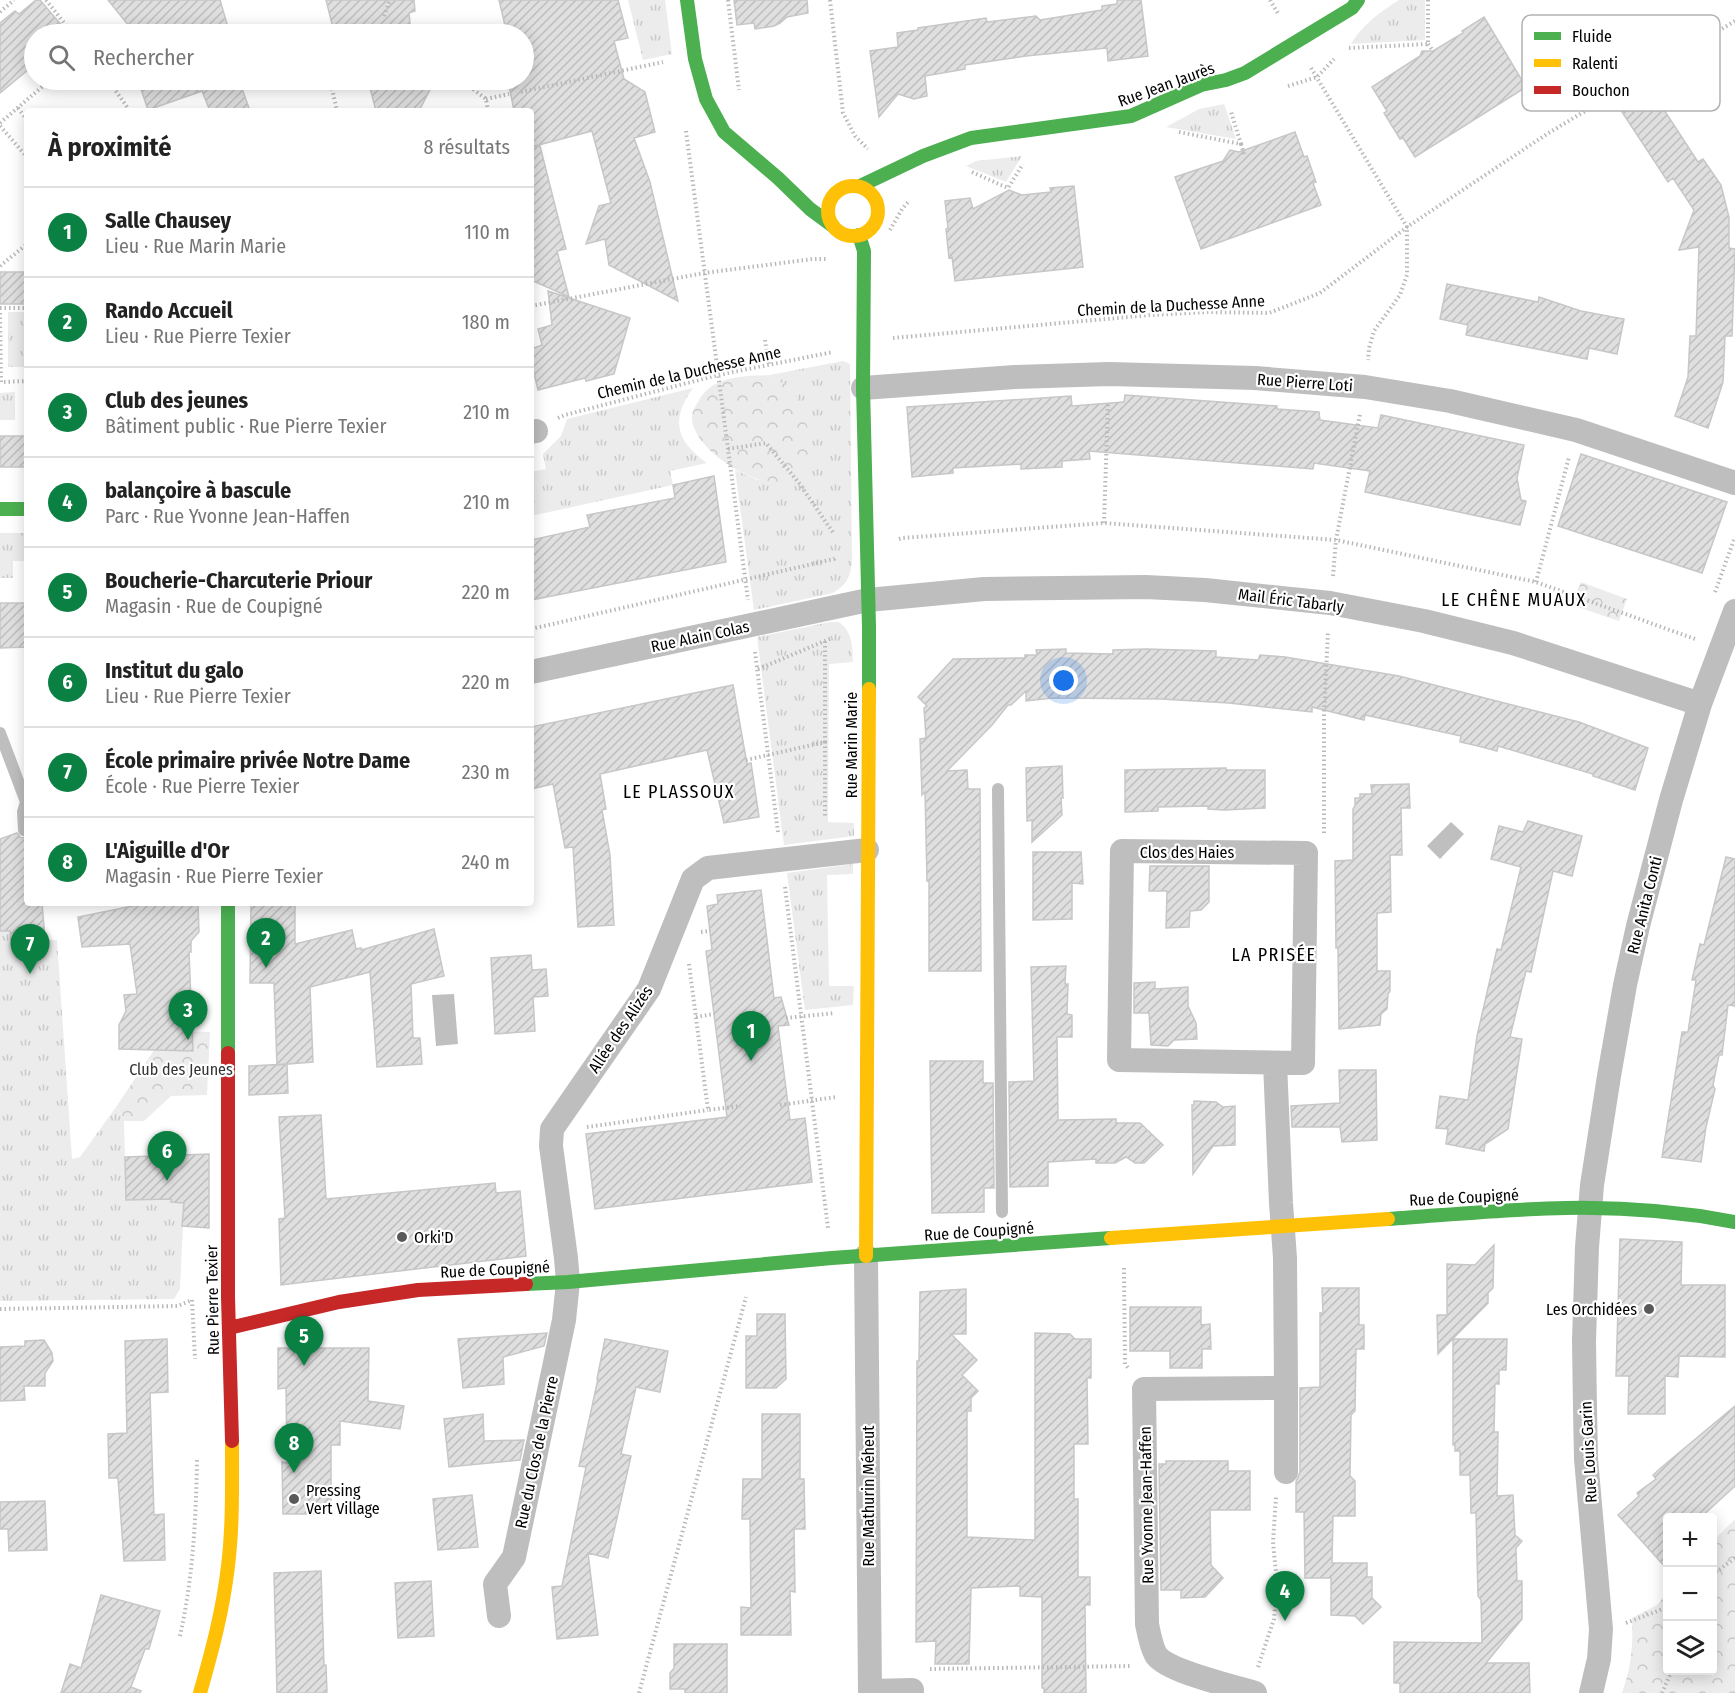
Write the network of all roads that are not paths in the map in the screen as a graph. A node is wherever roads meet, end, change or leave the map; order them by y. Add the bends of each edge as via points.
1 (687, 0) edge
2 (1359, 0) edge
3 (930, 154) junction
4 (778, 178) junction
5 (909, 179) dead end
6 (807, 184) dead end
7 (860, 186) junction
8 (826, 187) dead end
9 (843, 187) junction
10 (890, 202) dead end
11 (877, 219) junction
12 (833, 226) junction
13 (859, 235) junction
14 (863, 388) junction
15 (1735, 483) edge
16 (0, 509) edge
17 (24, 509) edge
18 (868, 600) junction
19 (1735, 611) edge
20 (534, 671) edge
21 (1700, 704) junction
22 (0, 733) edge
23 (998, 789) dead end
24 (24, 797) edge
25 (24, 809) edge
26 (24, 830) dead end
27 (867, 850) junction
28 (228, 906) edge
29 (1275, 1063) junction
30 (1590, 1209) junction
31 (1002, 1212) dead end
32 (1735, 1222) edge
33 (1282, 1225) junction
34 (866, 1256) junction
35 (568, 1282) junction
36 (229, 1328) junction
37 (1286, 1388) junction
38 (1286, 1472) road end
39 (499, 1616) dead end
40 (1253, 1692) edge
41 (200, 1693) edge
42 (912, 1693) edge
43 (1591, 1693) edge

1 - 4 street via 695,59 706,99 724,132
2 - 3 street, Rue Jean Jaurès via 1245,73 1201,85 1131,116 971,138
3 - 5 street, Rue Jean Jaurès
3 - 7 street, Rue Jean Jaurès
4 - 6 street
4 - 12 street
7 - 9 street
7 - 11 street via 868,189 877,202
8 - 9 street
9 - 12 street via 829,204
10 - 11 street
11 - 13 street via 873,227
12 - 13 street via 845,235
13 - 14 street, Rue Marin Marie via 864,251
14 - 15 street, Rue Pierre Loti via 1109,374 1255,378 1365,387 1450,400 1576,430
14 - 18 street, Rue Marin Marie
16 - 17 street
18 - 20 street, Rue Alain Colas
18 - 21 street, Mail Éric Tabarly via 984,589 1146,586 1330,603 1513,643
18 - 27 street, Rue Marin Marie
19 - 21 street, Rue Anita Conti
21 - 30 street, Rue Anita Conti via 1632,956 1609,1076
22 - 24 lane
23 - 31 lane
25 - 26 lane
27 - 34 street, Rue Marin Marie
27 - 35 street, Allée des Alizés via 708,868 693,879 649,988 552,1129 550,1146
28 - 36 street, Rue Pierre Texier
29 - 29 street, Clos des Haies via 1119,1060 1122,851 1305,853 1304,1063
29 - 33 street
30 - 32 street, Rue de Coupigné
30 - 33 street, Rue de Coupigné
30 - 43 street, Rue Louis Garin via 1584,1341 1586,1450 1600,1624 1599,1659
33 - 34 street, Rue de Coupigné
33 - 37 street
34 - 35 street, Rue de Coupigné
34 - 42 street, Rue Mathurin Méheut via 870,1690
35 - 36 street, Rue de Coupigné via 379,1295
35 - 39 street, Rue du Clos de la Pierre via 564,1320 514,1557 495,1584
36 - 41 street, Rue Pierre Texier via 228,1566 219,1624
37 - 38 street
37 - 40 street, Rue Yvonne Jean-Haffen via 1144,1389 1147,1624 1151,1642 1157,1656 1177,1669

